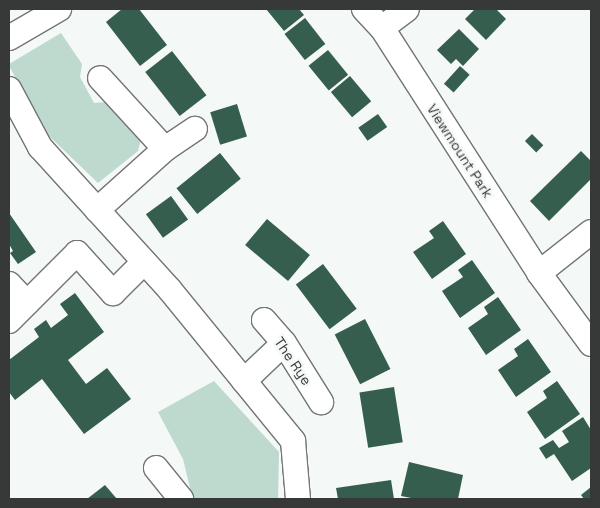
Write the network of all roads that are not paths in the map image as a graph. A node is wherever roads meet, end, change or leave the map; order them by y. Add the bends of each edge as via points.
1 (59, 9) edge
2 (364, 9) edge
3 (407, 9) edge
4 (382, 28) junction
5 (9, 38) edge
6 (100, 78) dead end
7 (9, 89) edge
8 (195, 129) dead end
9 (165, 149) junction
10 (97, 210) junction
11 (591, 232) edge
12 (144, 262) junction
13 (539, 273) junction
14 (9, 284) edge
15 (27, 303) junction
16 (264, 320) dead end
17 (9, 321) edge
18 (284, 343) junction
19 (591, 344) edge
20 (244, 381) junction
21 (321, 402) dead end
22 (156, 468) dead end
23 (180, 499) edge
24 (298, 499) edge

1 - 5 street
2 - 4 street, Viewmount Park
3 - 4 street
4 - 13 street, Viewmount Park
6 - 9 street
7 - 10 street via 40,146
8 - 9 street
9 - 10 street
10 - 12 street
11 - 13 street
12 - 15 street via 113,293 78,253
12 - 20 street
13 - 19 street, Viewmount Park
14 - 15 street
15 - 17 street
16 - 18 street, The Rye
18 - 20 street
18 - 21 street, The Rye
20 - 24 street via 293,441
22 - 23 street

